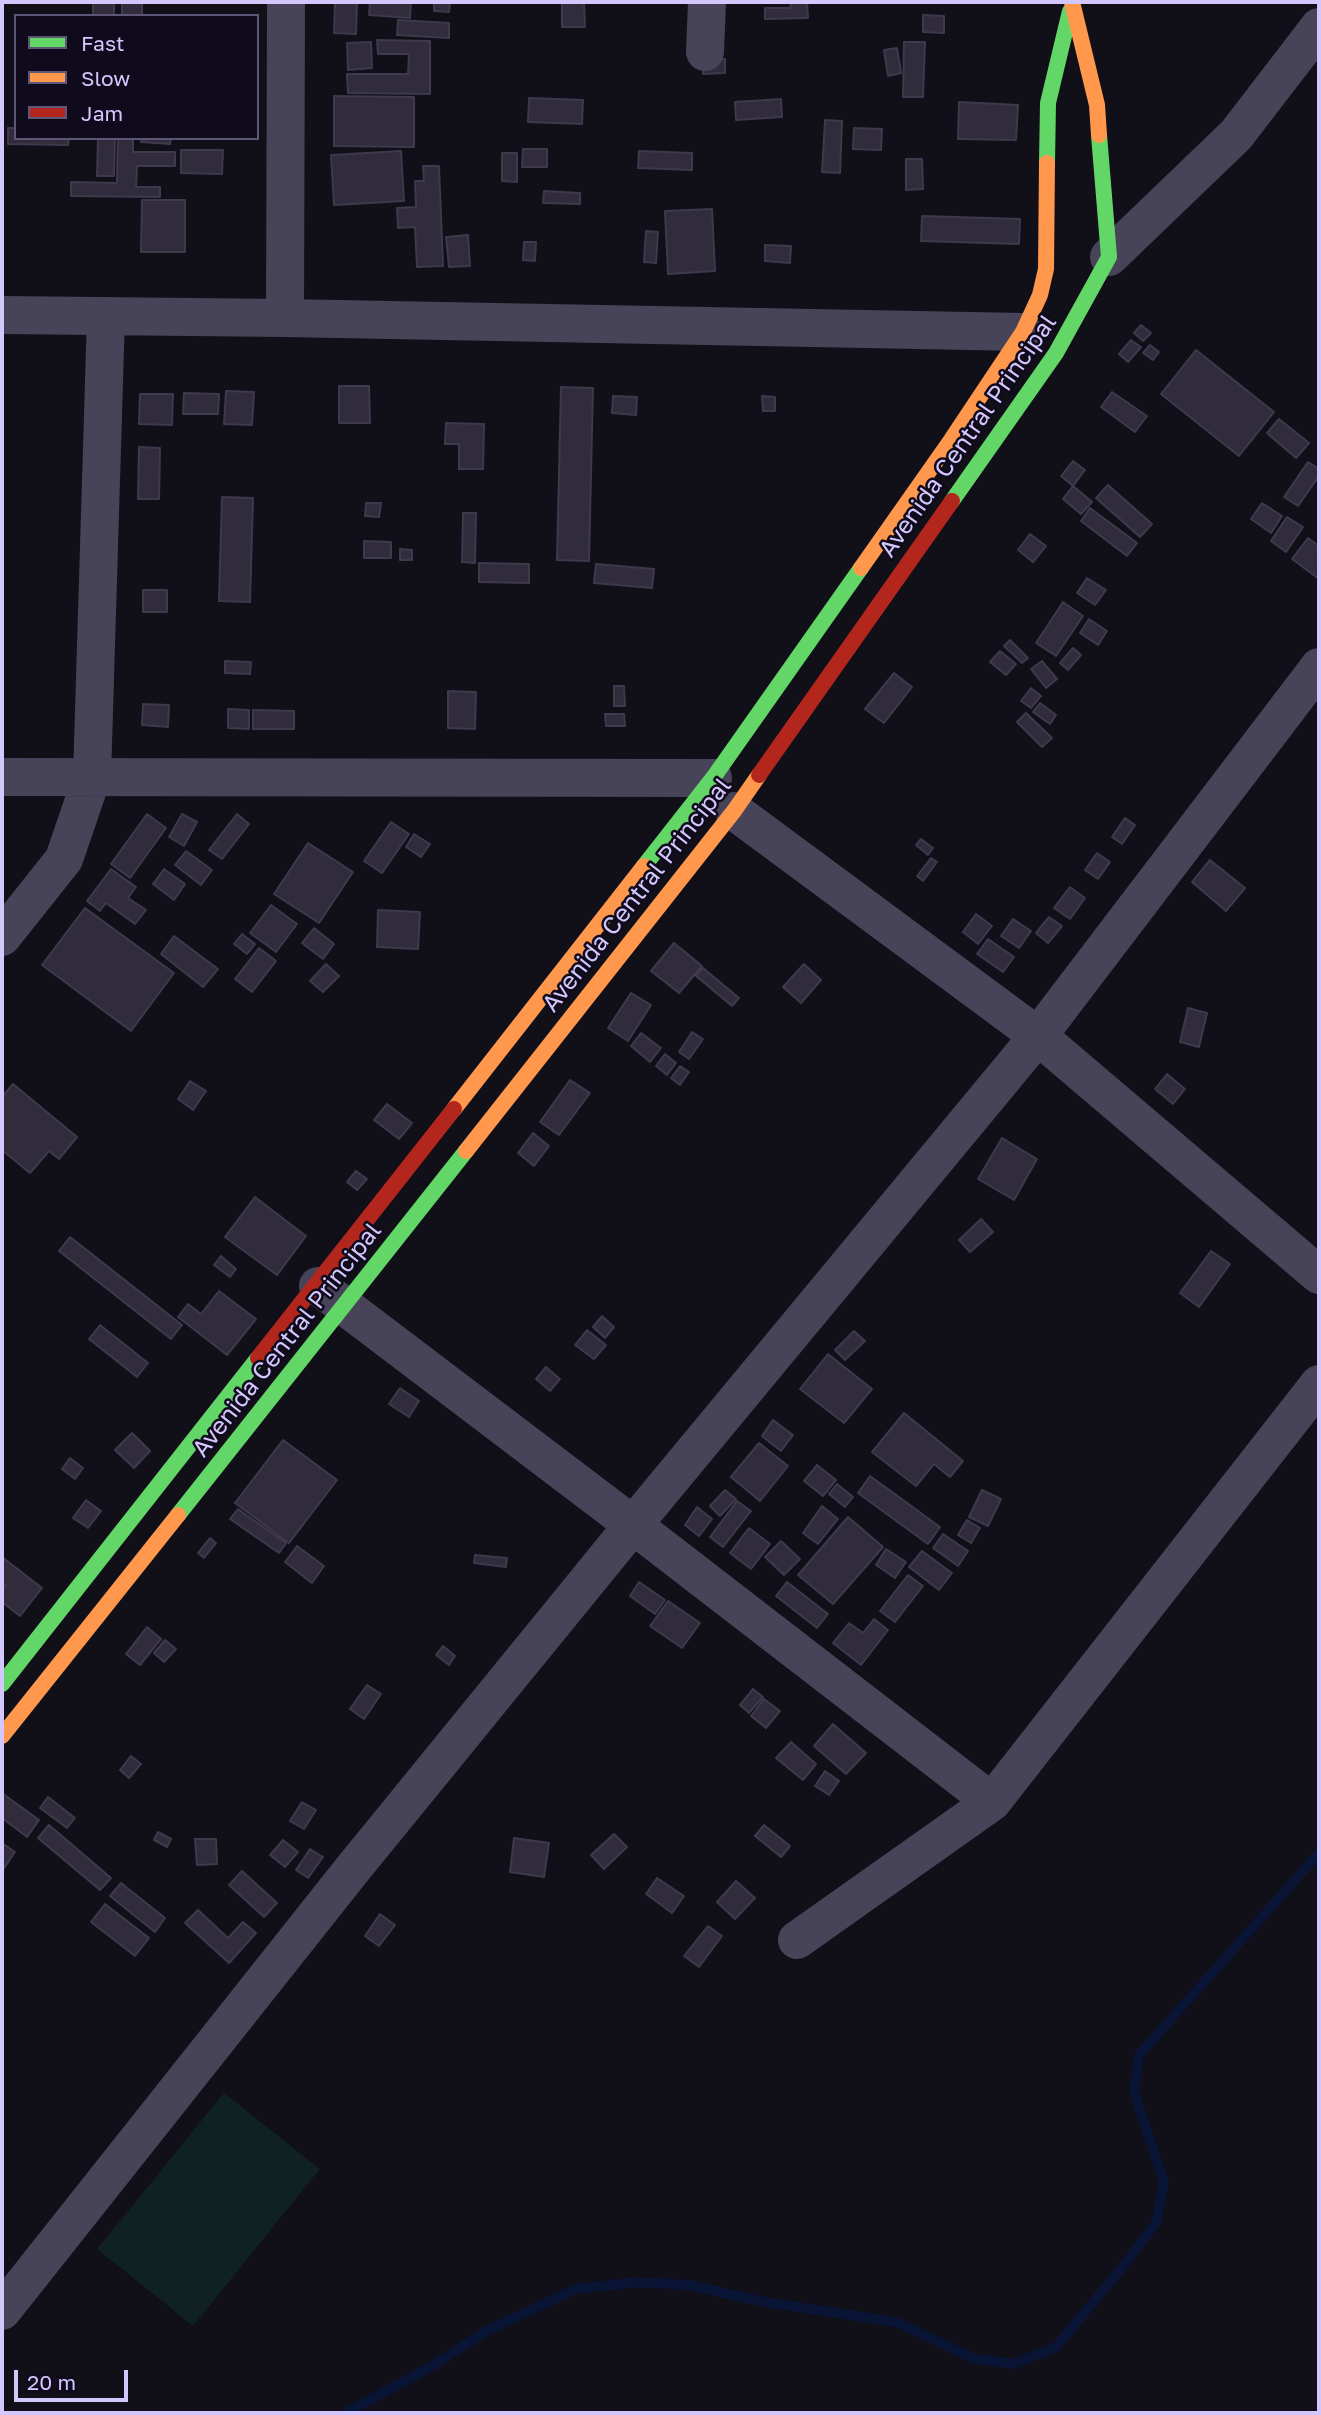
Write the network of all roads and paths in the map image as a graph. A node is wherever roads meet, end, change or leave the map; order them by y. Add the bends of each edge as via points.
1 (286, 2) edge
2 (707, 2) edge
3 (1072, 2) edge
4 (1319, 27) edge
5 (705, 52) dead end
6 (1108, 257) junction
7 (2, 315) edge
8 (106, 316) junction
9 (285, 318) junction
10 (1023, 332) junction
11 (1319, 667) edge
12 (2, 777) edge
13 (92, 777) junction
14 (713, 778) junction
15 (734, 811) junction
16 (2, 937) edge
17 (1038, 1036) junction
18 (1319, 1275) edge
19 (329, 1295) junction
20 (1319, 1384) edge
21 (633, 1525) junction
22 (2, 1684) edge
23 (2, 1735) edge
24 (992, 1802) junction
25 (797, 1940) dead end
26 (2, 2311) edge

1 - 9 street
2 - 5 street
3 - 6 street, Avenida Central Principal via 1097,105
3 - 10 street, Avenida Central Principal via 1048,103 1046,269
4 - 6 street via 1236,135
6 - 15 street, Avenida Central Principal via 1056,353
7 - 8 street
8 - 9 street
8 - 13 street
9 - 10 street
10 - 14 street, Avenida Central Principal
11 - 17 street
12 - 13 street
13 - 14 street
13 - 16 street via 64,859
14 - 19 street, Avenida Central Principal
15 - 17 street
15 - 19 street, Avenida Central Principal
17 - 18 street
17 - 21 street
19 - 21 street
19 - 22 street, Avenida Central Principal
19 - 23 street, Avenida Central Principal
20 - 24 street
21 - 24 street
21 - 26 street
24 - 25 street

